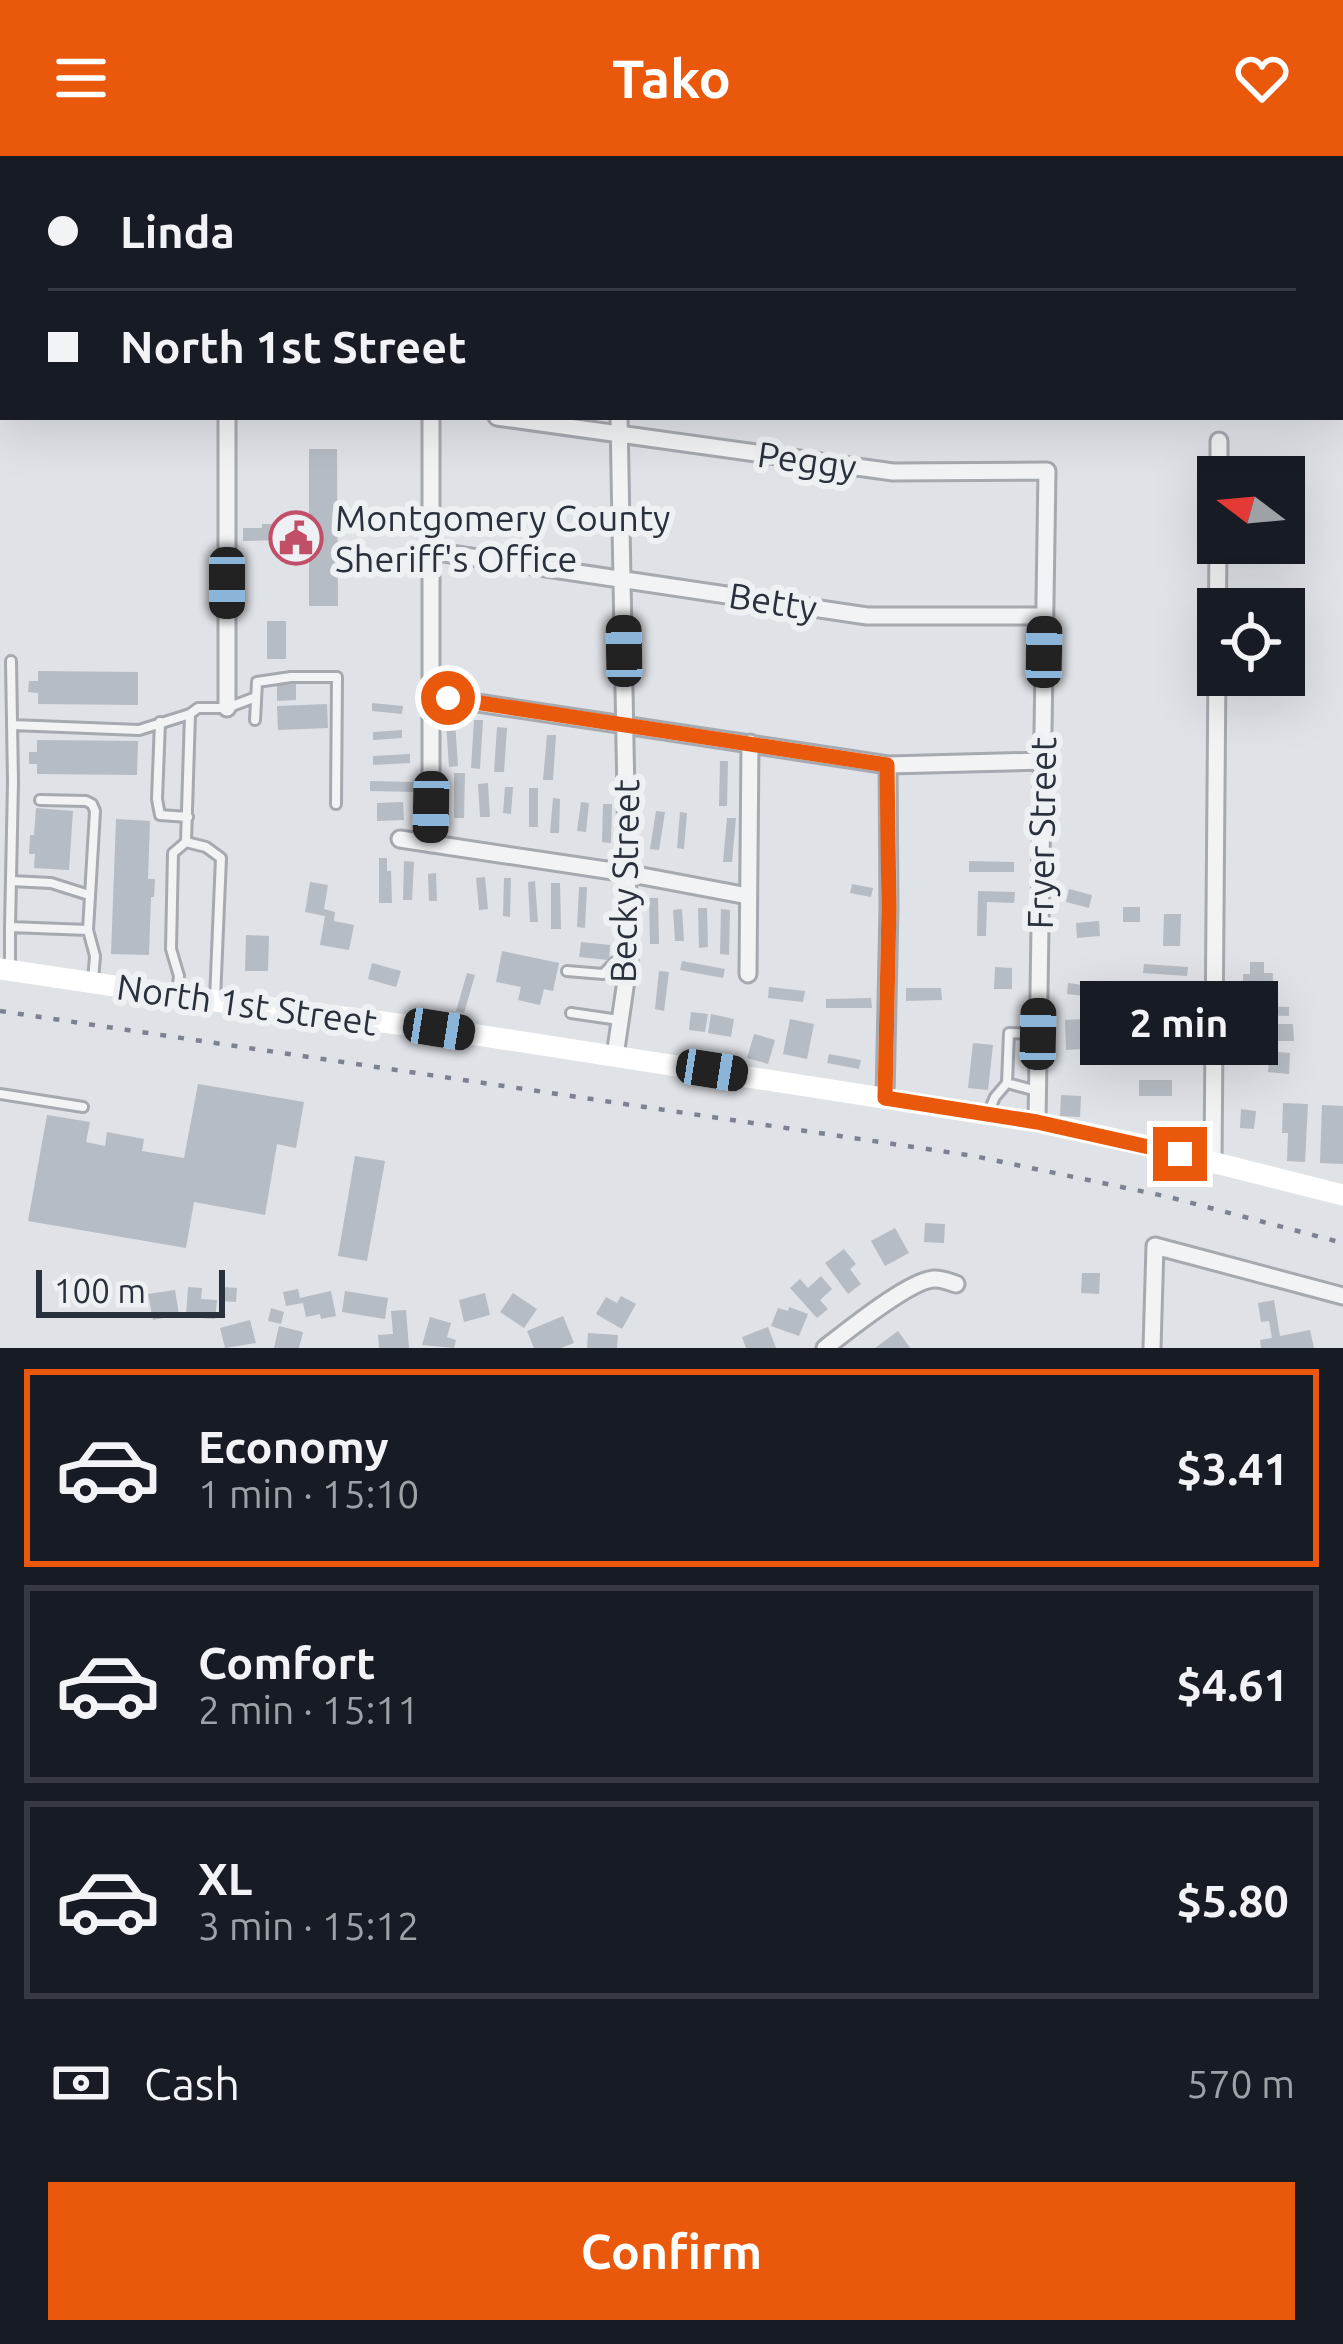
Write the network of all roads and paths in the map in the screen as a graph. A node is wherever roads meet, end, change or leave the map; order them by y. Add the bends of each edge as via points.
1 (227, 420) edge
2 (431, 420) edge
3 (542, 420) edge
4 (618, 425) edge
5 (1219, 441) dead end
6 (1219, 456) edge
7 (1047, 471) joint
8 (431, 550) junction
9 (1218, 564) edge
10 (623, 578) junction
11 (1045, 616) junction
12 (11, 661) dead end
13 (432, 696) junction
14 (256, 697) junction
15 (227, 708) junction
16 (190, 714) junction
17 (255, 720) dead end
18 (160, 722) junction
19 (625, 724) junction
20 (12, 725) junction
21 (749, 743) junction
22 (1042, 761) junction
23 (887, 765) junction
24 (40, 800) dead end
25 (336, 804) dead end
26 (188, 817) junction
27 (400, 839) dead end
28 (186, 842) junction
29 (430, 844) junction
30 (626, 873) junction
31 (11, 880) junction
32 (89, 895) junction
33 (748, 896) junction
34 (10, 928) junction
35 (88, 930) junction
36 (628, 956) junction
37 (5, 970) edge
38 (567, 971) dead end
39 (748, 974) dead end
40 (93, 982) junction
41 (177, 995) junction
42 (215, 1000) junction
43 (572, 1013) dead end
44 (620, 1020) junction
45 (1038, 1034) junction
46 (615, 1056) junction
47 (1006, 1084) junction
48 (1037, 1091) junction
49 (0, 1094) edge
50 (885, 1098) junction
51 (82, 1107) dead end
52 (988, 1114) junction
53 (1037, 1122) junction
54 (1213, 1162) junction
55 (1343, 1195) edge
56 (956, 1284) dead end
57 (1343, 1296) edge
58 (825, 1348) edge
59 (1152, 1348) edge

1 - 15 street
2 - 8 street
3 - 4 street, Peggy
4 - 7 street, Peggy via 893,472
4 - 10 street, Becky Street
5 - 6 street
7 - 11 street, Fryer Street
8 - 10 street, Betty
8 - 13 street
9 - 54 street
10 - 11 street, Betty via 867,616
10 - 19 street, Becky Street
11 - 22 street, Fryer Street
12 - 20 lane
13 - 19 street
13 - 29 street
14 - 15 lane
14 - 17 lane
14 - 25 lane via 257,682 337,677
15 - 16 lane
16 - 18 lane
16 - 26 lane
18 - 20 lane via 139,730
18 - 26 lane via 160,815
19 - 21 street
19 - 30 street, Becky Street
20 - 31 lane
21 - 23 street
21 - 33 street
22 - 23 street
22 - 45 street, Fryer Street
23 - 50 street
24 - 32 lane via 92,804
26 - 28 lane
27 - 29 street
28 - 41 lane via 173,853
28 - 42 lane via 221,858
29 - 30 street
30 - 33 street
30 - 36 street, Becky Street
31 - 32 lane
31 - 34 lane
32 - 35 lane
33 - 39 street
34 - 35 lane
34 - 37 lane
35 - 40 lane
36 - 38 lane via 603,974
36 - 44 street, Becky Street
37 - 40 street, North 1st Street
40 - 41 street, North 1st Street
41 - 42 street, North 1st Street
42 - 46 street, North 1st Street
43 - 44 lane
44 - 46 street, Becky Street
45 - 47 lane via 1009,1033
45 - 48 street, Fryer Street
46 - 50 street, North 1st Street
47 - 48 lane
47 - 52 lane
48 - 53 street, Fryer Street
49 - 51 lane
50 - 52 street, North 1st Street
52 - 53 street, North 1st Street
53 - 54 street, North 1st Street
54 - 55 street, North 1st Street
56 - 58 street via 926,1280
57 - 59 street via 1155,1246

